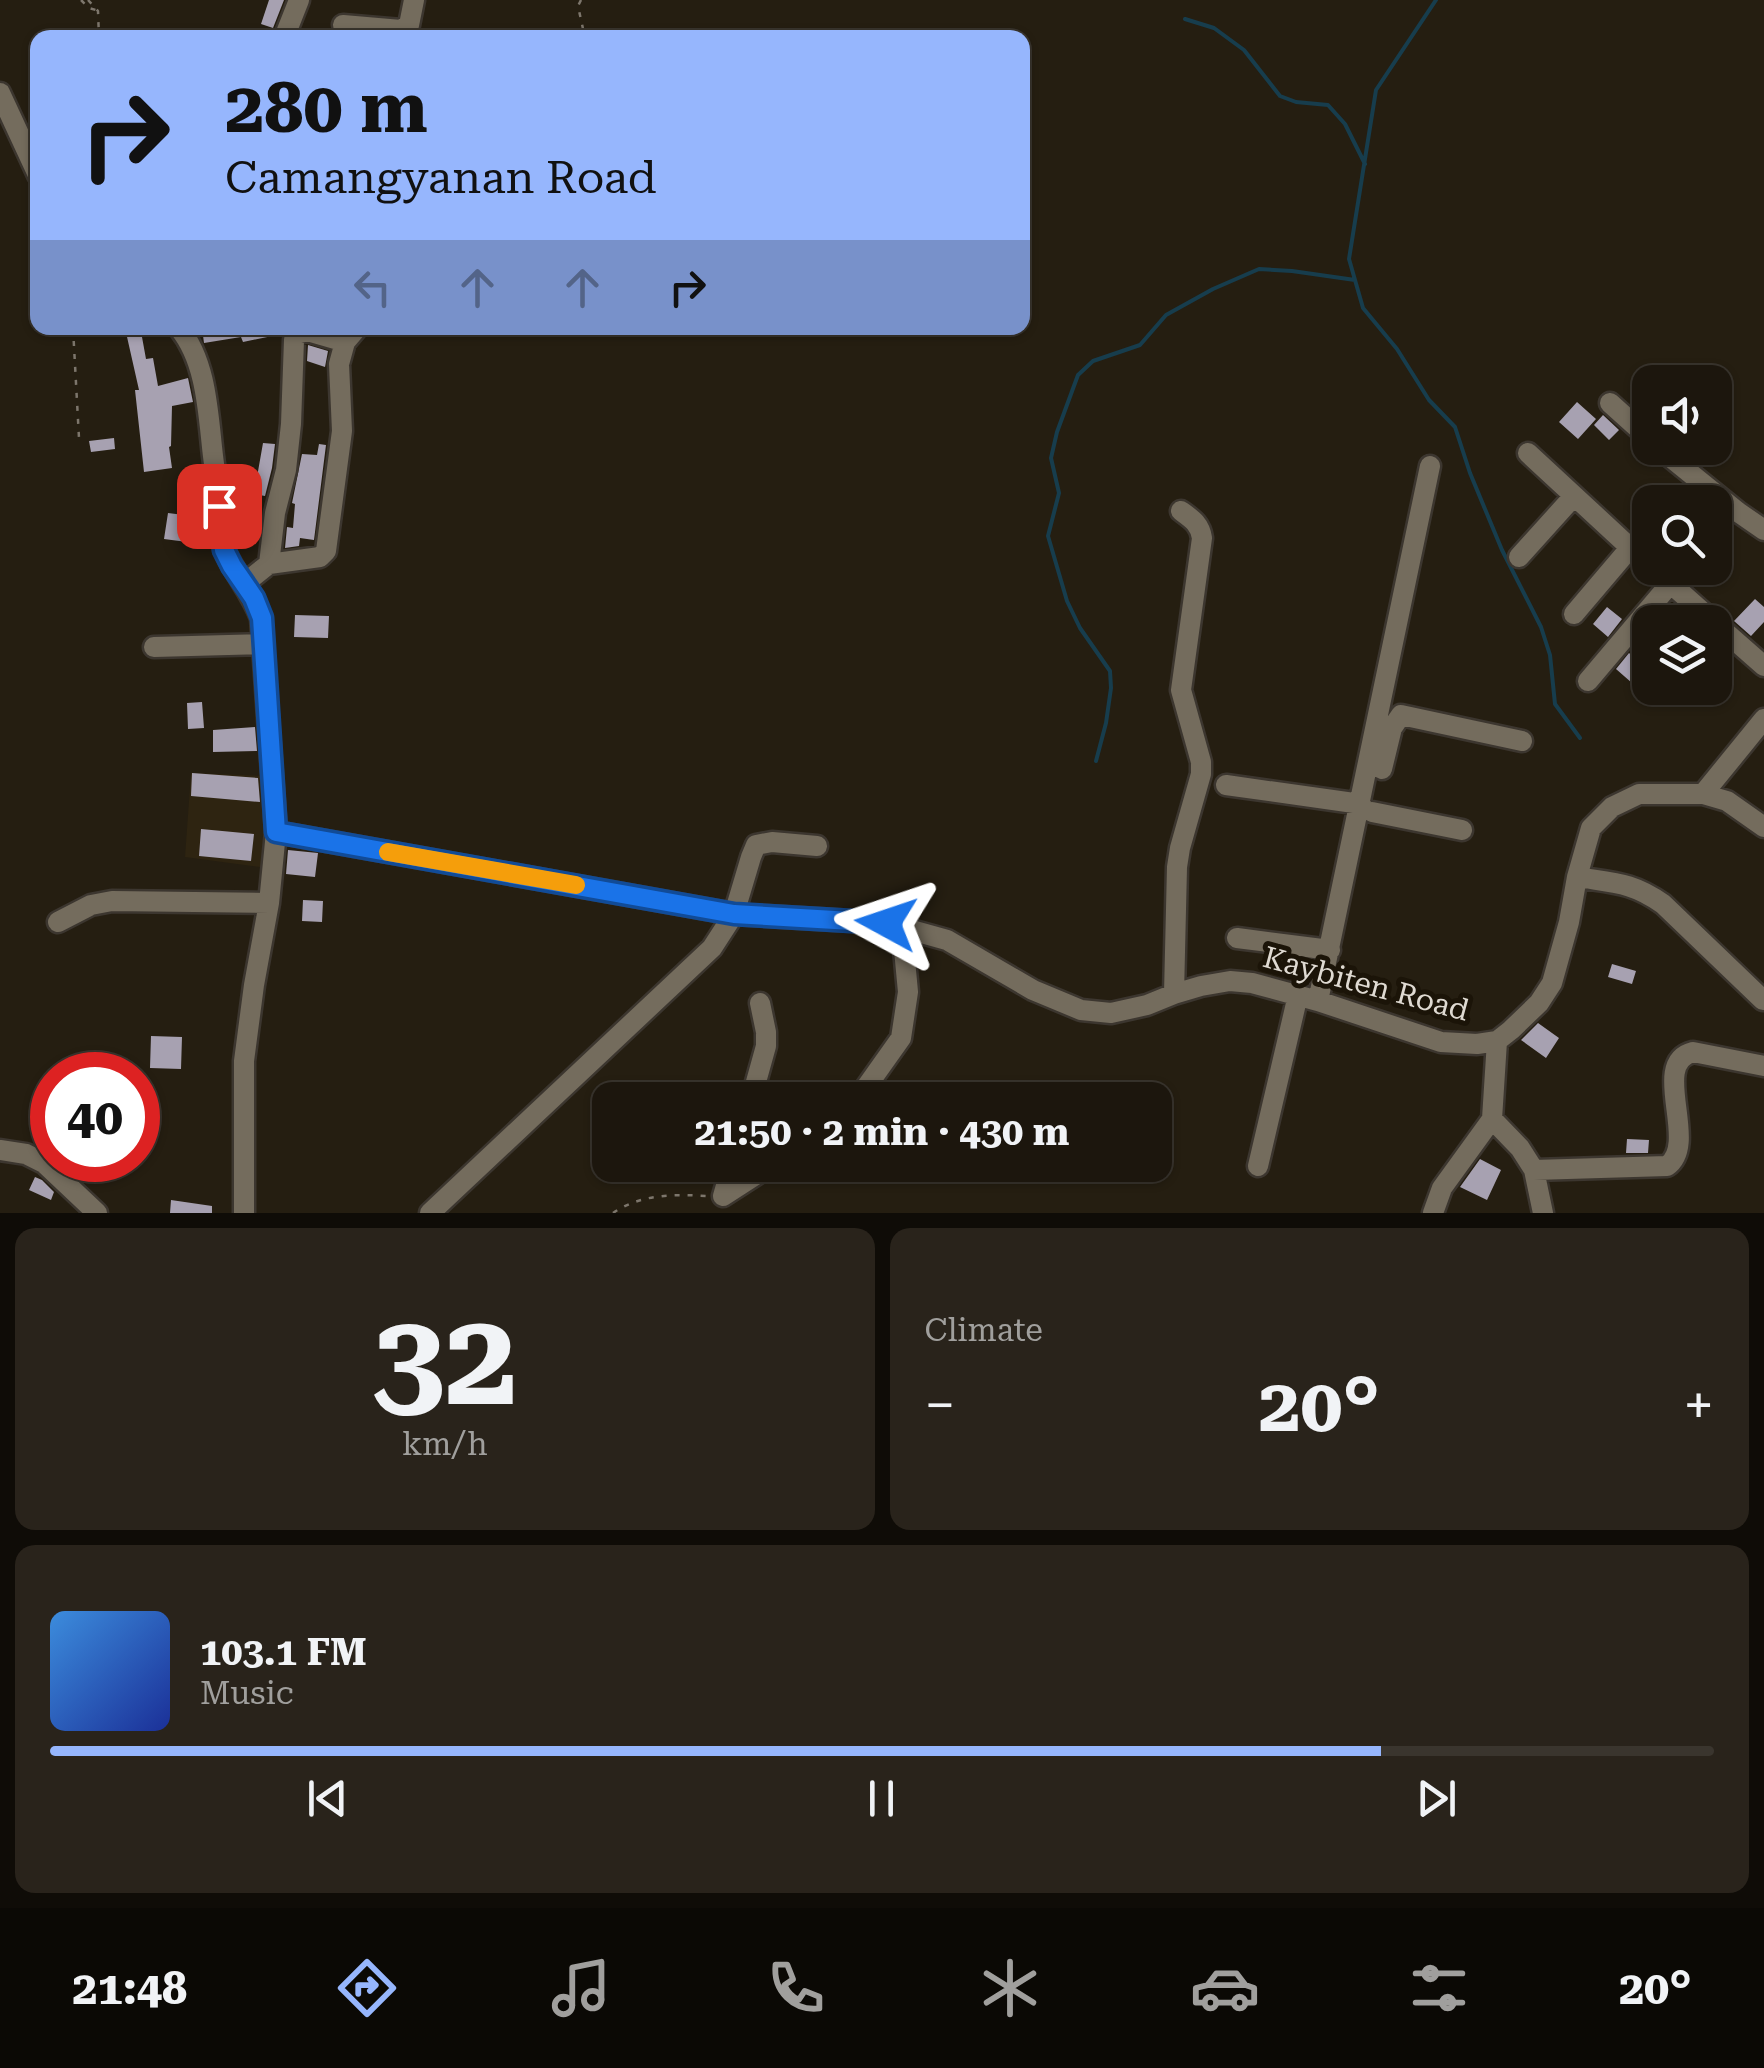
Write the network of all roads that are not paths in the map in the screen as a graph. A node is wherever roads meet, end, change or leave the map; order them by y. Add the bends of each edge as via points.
1 (299, 0) edge
2 (414, 0) edge
3 (343, 25) dead end
4 (287, 30) edge
5 (0, 92) edge
6 (30, 158) edge
7 (184, 335) edge
8 (296, 335) edge
9 (351, 335) edge
10 (1610, 403) dead end
11 (1632, 423) edge
12 (1528, 453) dead end
13 (1680, 465) edge
14 (1430, 466) dead end
15 (1574, 496) junction
16 (1182, 511) dead end
17 (1764, 530) edge
18 (1630, 548) joint
19 (1518, 557) dead end
20 (269, 564) junction
21 (245, 583) junction
22 (1669, 585) edge
23 (1671, 585) edge
24 (1694, 605) edge
25 (1574, 614) dead end
26 (1732, 638) edge
27 (263, 644) junction
28 (154, 647) dead end
29 (1764, 666) edge
30 (1588, 681) dead end
31 (1764, 719) edge
32 (1522, 741) dead end
33 (1226, 784) dead end
34 (1703, 794) junction
35 (1367, 808) junction
36 (1764, 827) edge
37 (1462, 830) dead end
38 (276, 832) junction
39 (817, 846) dead end
40 (1577, 877) junction
41 (269, 902) junction
42 (734, 914) junction
43 (58, 922) dead end
44 (902, 928) junction
45 (1238, 938) dead end
46 (1330, 950) junction
47 (1174, 994) junction
48 (1315, 1000) junction
49 (1763, 1000) edge
50 (760, 1003) dead end
51 (1497, 1040) junction
52 (1764, 1066) edge
53 (757, 1082) edge
54 (869, 1082) edge
55 (1492, 1119) junction
56 (0, 1150) edge
57 (1258, 1166) dead end
58 (1534, 1170) junction
59 (727, 1182) edge
60 (744, 1182) edge
61 (96, 1213) edge
62 (244, 1213) edge
63 (430, 1213) edge
64 (1433, 1213) edge
65 (1542, 1213) edge

1 - 4 street
2 - 3 street via 409,25 401,30
5 - 6 street
7 - 21 street via 207,403 224,550
8 - 20 street via 290,439
9 - 20 street via 340,364 342,431 326,551
10 - 11 street
12 - 15 street
13 - 17 street
14 - 35 street
15 - 18 street
15 - 19 street
16 - 47 street via 1202,538 1181,690 1202,762 1177,867
18 - 25 street
20 - 21 street
21 - 27 street via 262,618
22 - 30 street
23 - 24 street
26 - 29 street
27 - 28 street
27 - 38 street
31 - 34 street
32 - 35 street via 1401,715
33 - 35 street
34 - 36 street, Kaybiten Road via 1727,801
34 - 40 street, Kaybiten Road via 1639,794 1612,806 1590,828
35 - 37 street
35 - 46 street
35 - 48 street via 1339,966
38 - 41 street
38 - 42 street, Kaybiten Road
39 - 42 street via 756,845
40 - 49 street via 1650,894
40 - 51 street, Kaybiten Road via 1552,983
41 - 43 street via 112,901
41 - 62 street via 244,1061
42 - 44 street, Kaybiten Road
42 - 63 street via 712,948
44 - 47 street, Kaybiten Road via 946,940 1081,1010 1112,1013
44 - 54 street via 908,992 901,1038
45 - 46 street
46 - 48 street
47 - 48 street, Kaybiten Road via 1230,982
48 - 51 street, Kaybiten Road via 1441,1042
48 - 57 street
50 - 53 street via 766,1046
51 - 55 street
52 - 58 street via 1693,1052 1679,1059 1679,1152 1667,1166
55 - 58 street
55 - 64 street via 1442,1188
56 - 61 street via 44,1163
58 - 65 street
59 - 60 street via 723,1196

